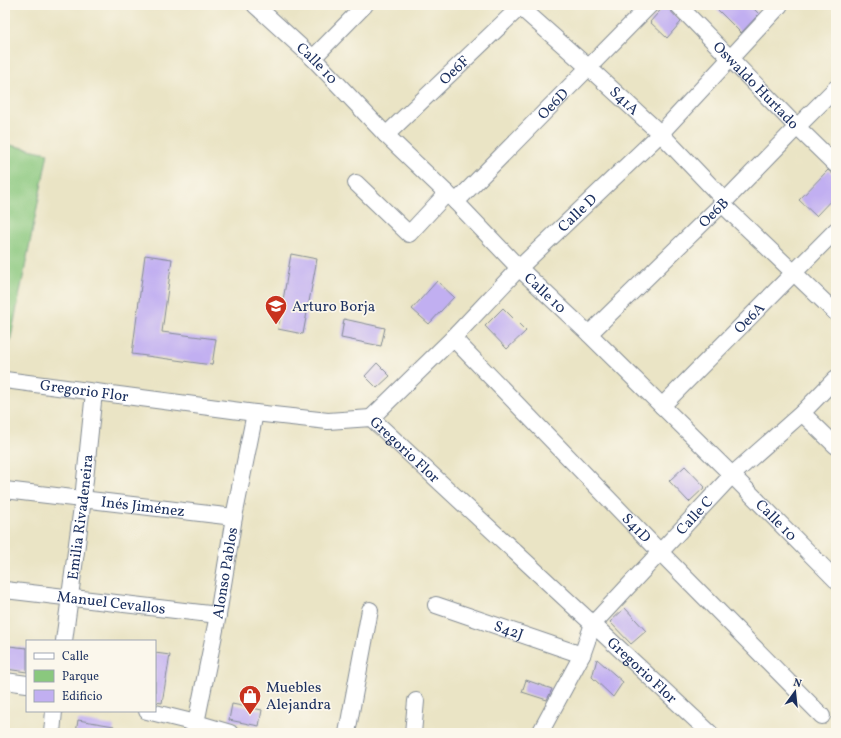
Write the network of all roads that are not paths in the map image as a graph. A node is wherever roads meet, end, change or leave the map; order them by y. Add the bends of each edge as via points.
1 (255, 5) edge
2 (365, 5) edge
3 (650, 5) edge
4 (678, 5) edge
5 (780, 5) edge
6 (520, 6) edge
7 (313, 58) junction
8 (730, 59) junction
9 (589, 68) junction
10 (836, 88) edge
11 (797, 127) junction
12 (660, 134) junction
13 (386, 135) junction
14 (836, 165) edge
15 (356, 183) dead end
16 (451, 198) junction
17 (724, 203) junction
18 (836, 230) edge
19 (518, 268) junction
20 (793, 273) junction
21 (836, 313) edge
22 (589, 334) junction
23 (453, 338) junction
24 (836, 378) edge
25 (5, 380) edge
26 (94, 392) junction
27 (662, 406) junction
28 (255, 413) junction
29 (802, 413) junction
30 (371, 418) junction
31 (836, 446) edge
32 (732, 475) junction
33 (5, 490) edge
34 (83, 499) junction
35 (234, 518) junction
36 (660, 552) junction
37 (836, 580) edge
38 (5, 590) edge
39 (70, 597) junction
40 (436, 605) dead end
41 (370, 610) dead end
42 (218, 615) junction
43 (593, 624) junction
44 (64, 640) edge
45 (582, 655) junction
46 (5, 681) edge
47 (26, 684) edge
48 (416, 701) dead end
49 (54, 712) edge
50 (150, 712) edge
51 (822, 716) dead end
52 (195, 728) edge
53 (52, 733) edge
54 (230, 733) edge
55 (347, 733) edge
56 (413, 733) edge
57 (540, 733) edge
58 (710, 733) edge

1 - 7 street, Calle 10
2 - 7 street
3 - 9 street, Oe6D
4 - 8 street, Oswaldo Hurtado
5 - 8 street, Calle D
6 - 9 street, S41A
6 - 13 street, Oe6F
7 - 13 street, Calle 10
8 - 11 street, Oswaldo Hurtado
8 - 12 street, Calle D
9 - 12 street, S41A
9 - 16 street, Oe6D
10 - 11 street, Oe6B
11 - 14 street, Oswaldo Hurtado
11 - 17 street, Oe6B
12 - 17 street, S41A
12 - 19 street, Calle D
13 - 16 street, Calle 10
15 - 16 street, Oe6D via 409,234
16 - 19 street, Calle 10
17 - 20 street, S41A
17 - 22 street, Oe6B
18 - 20 street, Oe6A
19 - 22 street, Calle 10
19 - 23 street, Calle D
20 - 21 street, S41A
20 - 27 street, Oe6A
22 - 27 street, Calle 10
23 - 30 street, Calle D
23 - 36 street, S41D
24 - 29 street, Calle C
25 - 26 street, Gregorio Flor
26 - 28 street, Gregorio Flor
26 - 34 street, Emilia Rivadeneira
27 - 32 street, Calle 10
28 - 30 street, Gregorio Flor via 328,421
28 - 35 street, Alonso Pablos
29 - 31 street
29 - 32 street, Calle C
30 - 43 street, Gregorio Flor
32 - 36 street, Calle C
32 - 37 street, Calle 10
33 - 34 street, Inés Jiménez
34 - 35 street, Inés Jiménez
34 - 39 street, Emilia Rivadeneira
35 - 42 street, Alonso Pablos
36 - 43 street, Calle C
36 - 51 street, S41D
38 - 39 street, Manuel Cevallos
39 - 42 street, Manuel Cevallos
39 - 44 street, Emilia Rivadeneira
40 - 45 street, S42J
41 - 55 street
42 - 52 street, Alonso Pablos
43 - 45 street, Calle C
43 - 58 street, Gregorio Flor
45 - 57 street, Calle C
46 - 47 street
48 - 56 street
49 - 53 street
50 - 52 street
52 - 54 street

